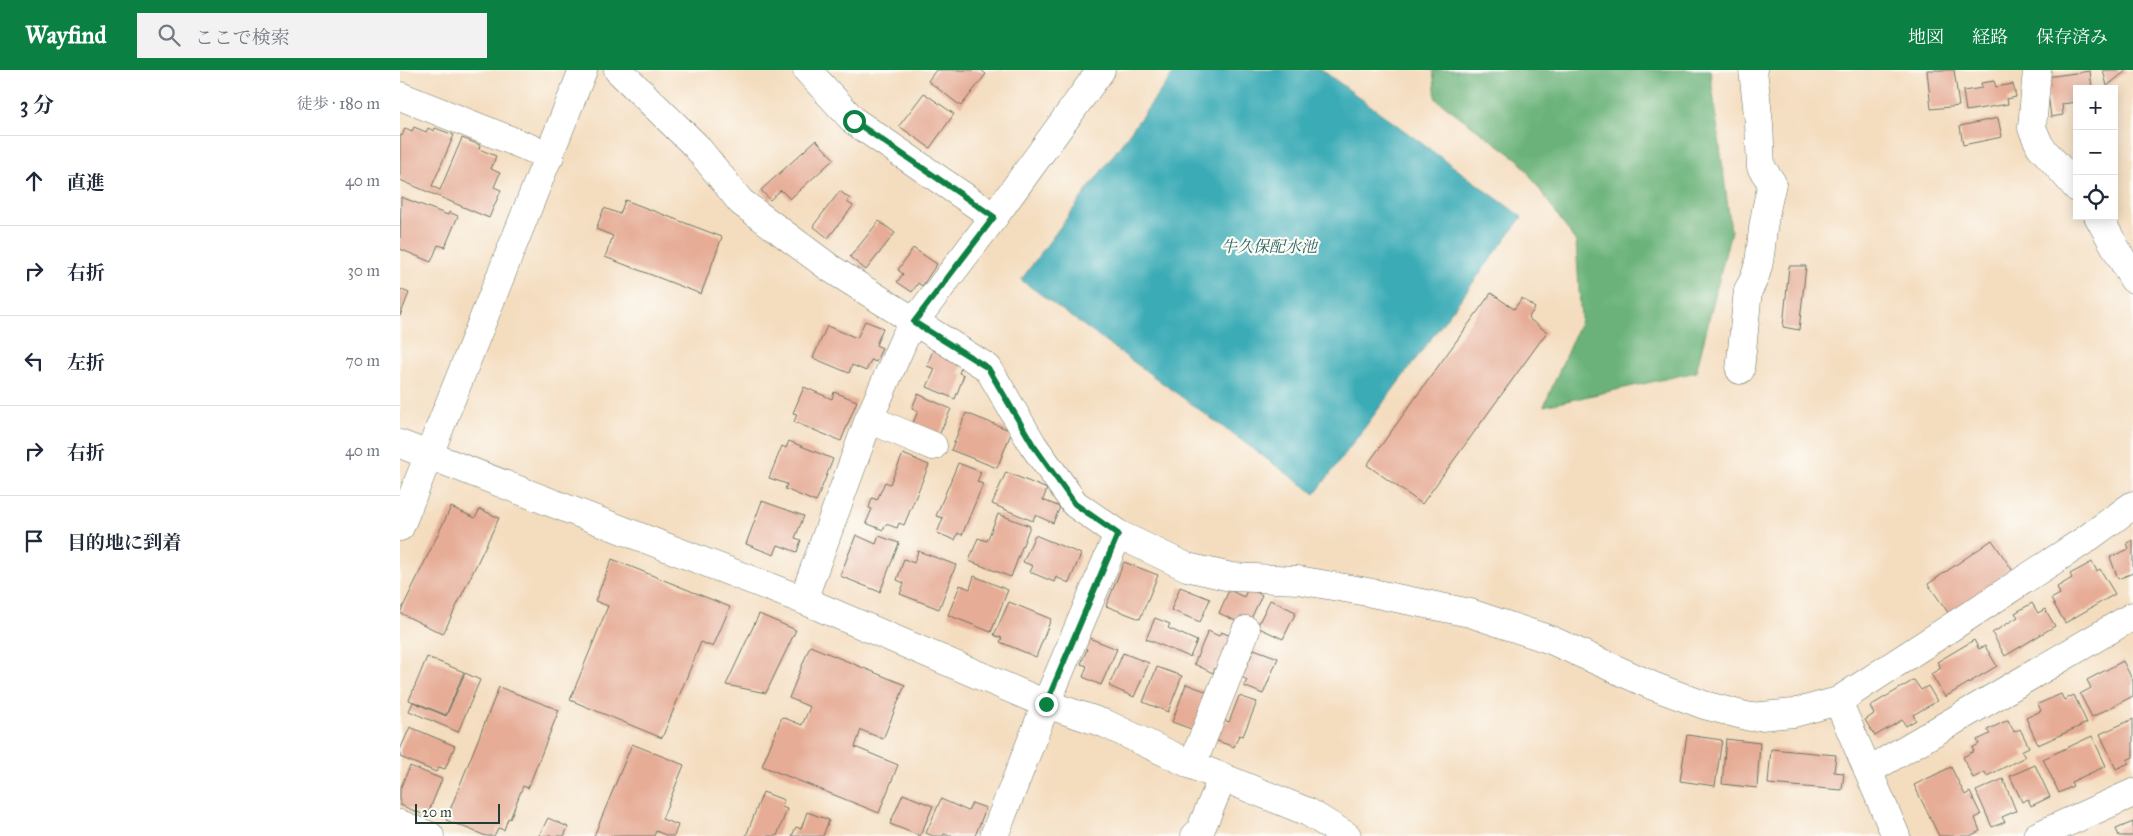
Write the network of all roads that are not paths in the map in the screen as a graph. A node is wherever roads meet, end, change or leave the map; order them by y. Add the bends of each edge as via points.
1 (583, 70) edge
2 (618, 70) edge
3 (807, 70) edge
4 (1101, 70) edge
5 (1753, 70) edge
6 (2037, 70) edge
7 (400, 96) edge
8 (550, 156) junction
9 (2073, 183) edge
10 (994, 217) junction
11 (2100, 220) edge
12 (2133, 279) edge
13 (914, 322) junction
14 (1740, 370) dead end
15 (870, 419) junction
16 (400, 444) edge
17 (933, 446) dead end
18 (429, 455) junction
19 (2133, 505) edge
20 (400, 527) edge
21 (1118, 534) junction
22 (803, 600) junction
23 (2133, 616) edge
24 (1246, 630) dead end
25 (1838, 701) junction
26 (1046, 704) junction
27 (1192, 765) junction
28 (1868, 771) junction
29 (1223, 777) junction
30 (2133, 793) edge
31 (400, 824) edge
32 (430, 836) edge
33 (994, 836) edge
34 (1196, 836) edge
35 (1346, 836) edge
36 (1896, 836) edge
37 (2037, 836) edge

1 - 8 street
2 - 13 street via 696,146 741,202 830,268
3 - 10 street via 854,121
4 - 10 street
5 - 14 street via 1760,124 1761,167 1772,183 1758,268 1748,290
6 - 9 street via 2032,128 2040,146
7 - 8 street
8 - 18 street
10 - 13 street
11 - 12 street
13 - 15 street
13 - 21 street via 988,368 1033,445 1075,504
15 - 17 street
15 - 22 street
16 - 18 street
18 - 20 street
18 - 22 street
19 - 25 street via 2085,540
21 - 25 street via 1187,567 1231,576 1298,580 1470,613 1551,640 1704,706 1750,717 1794,713
21 - 26 street
22 - 26 street
23 - 28 street
24 - 27 street
25 - 28 street
26 - 27 street via 1106,724
26 - 33 street
27 - 29 street
28 - 36 street
29 - 34 street
29 - 35 street via 1308,812
30 - 37 street
31 - 32 street

